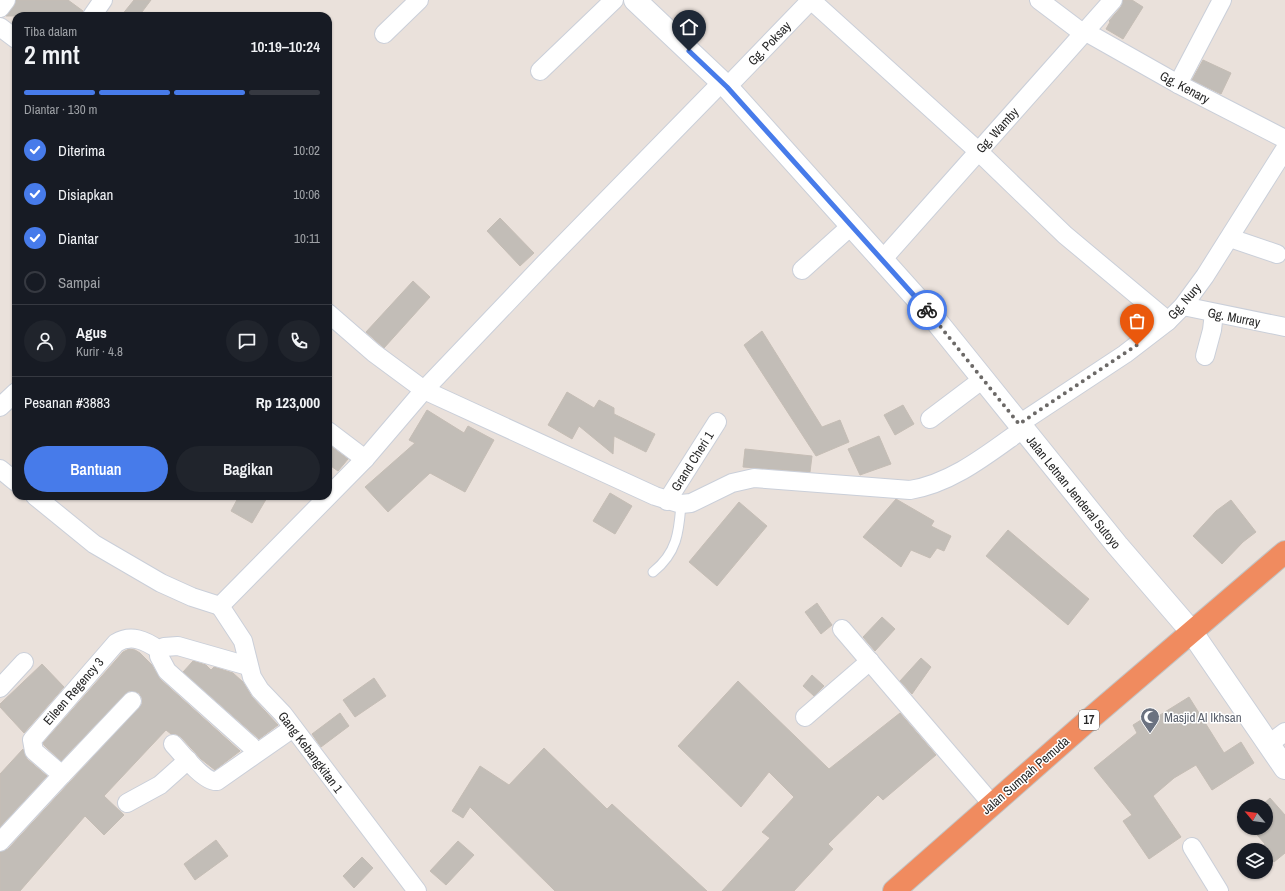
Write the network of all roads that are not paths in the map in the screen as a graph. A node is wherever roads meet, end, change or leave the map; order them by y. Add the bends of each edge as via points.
1 (6, 0) edge
2 (103, 0) edge
3 (419, 0) edge
4 (614, 0) edge
5 (635, 0) edge
6 (811, 0) edge
7 (1038, 0) edge
8 (1113, 0) edge
9 (1222, 0) edge
10 (0, 8) edge
11 (95, 12) edge
12 (0, 27) edge
13 (1085, 33) junction
14 (384, 34) dead end
15 (12, 36) edge
16 (540, 71) dead end
17 (724, 84) junction
18 (1178, 84) junction
19 (1285, 140) edge
20 (1285, 149) edge
21 (978, 151) junction
22 (851, 226) junction
23 (1230, 238) junction
24 (1277, 254) dead end
25 (882, 260) junction
26 (802, 270) dead end
27 (1183, 306) junction
28 (1214, 313) junction
29 (332, 316) edge
30 (1168, 321) junction
31 (1285, 327) edge
32 (1205, 356) dead end
33 (983, 379) junction
34 (424, 390) junction
35 (12, 396) edge
36 (0, 407) edge
37 (930, 419) dead end
38 (717, 422) dead end
39 (1021, 426) junction
40 (332, 434) edge
41 (365, 459) junction
42 (0, 469) edge
43 (12, 479) edge
44 (332, 492) edge
45 (46, 500) edge
46 (325, 500) edge
47 (674, 502) junction
48 (1285, 552) edge
49 (653, 572) dead end
50 (220, 606) junction
51 (842, 629) dead end
52 (1191, 631) junction
53 (159, 650) junction
54 (870, 661) junction
55 (24, 662) dead end
56 (248, 666) junction
57 (0, 688) edge
58 (132, 701) dead end
59 (805, 717) dead end
60 (293, 728) junction
61 (1277, 738) edge
62 (173, 744) dead end
63 (251, 746) dead end
64 (188, 760) junction
65 (1285, 768) edge
66 (62, 775) junction
67 (127, 803) dead end
68 (992, 804) junction
69 (0, 842) edge
70 (1192, 847) dead end
71 (417, 891) edge
72 (894, 891) edge
73 (1219, 891) edge

1 - 10 street
2 - 11 street
3 - 14 street
4 - 16 street
5 - 17 main road, Jalan Letnan Jenderal Sutoyo
6 - 17 street, Gg. Poksay
6 - 21 street
7 - 13 street, Gg. Kenary
8 - 13 street, Gg. Wamby
9 - 18 street
12 - 15 street
13 - 18 street, Gg. Kenary
13 - 21 street, Gg. Wamby
17 - 22 main road, Jalan Letnan Jenderal Sutoyo
17 - 34 street, Gg. Poksay via 545,263
18 - 19 street, Gg. Kenary
20 - 23 street, Gg, Nury
21 - 25 street, Gg. Wamby
21 - 30 street via 1065,235
22 - 25 main road, Jalan Letnan Jenderal Sutoyo
22 - 26 street
23 - 24 street
23 - 27 street, Gg, Nury
25 - 33 main road, Jalan Letnan Jenderal Sutoyo via 929,312
27 - 28 street, Gg. Murray
27 - 30 street, Gg, Nury
28 - 31 street, Gg. Murray
28 - 32 street
29 - 34 street via 379,357
30 - 39 street, Gg, Nury
33 - 37 street
33 - 39 main road, Jalan Letnan Jenderal Sutoyo
34 - 41 street, Gg. Poksay
34 - 47 street via 494,424
35 - 36 street
38 - 47 street, Grand Cheri 1
39 - 47 street, Gg, Nury via 966,468 921,488 910,490 754,478 732,483 691,502
39 - 52 main road, Jalan Letnan Jenderal Sutoyo via 1117,545
40 - 41 street
41 - 44 street, Gg. Poksay
42 - 43 street
45 - 50 street via 94,544 179,592
46 - 50 street, Gg. Poksay
47 - 49 lane via 678,538 661,566
48 - 52 highway, Jalan Sumpah Pemuda / 17
50 - 56 street, Gang Kebangkitan 1 via 243,641
51 - 54 street
52 - 61 main road, Jalan Letnan Jenderal Sutoyo
52 - 68 highway, Jalan Sumpah Pemuda / 17
53 - 56 street via 178,646
53 - 63 street via 158,656 167,671
53 - 66 street, Eileen Regency 3 via 151,644 132,638 124,638 116,643 36,734 32,740 34,750
54 - 59 street
54 - 68 street
55 - 57 street
56 - 60 street, Gang Kebangkitan 1 via 260,690
58 - 66 street
60 - 64 street via 216,781 209,780
60 - 71 street, Gang Kebangkitan 1
61 - 65 main road, Jalan Letnan Jenderal Sutoyo
62 - 64 street
64 - 67 street via 160,785
66 - 69 street
68 - 72 highway, Jalan Sumpah Pemuda / 17
70 - 73 street

